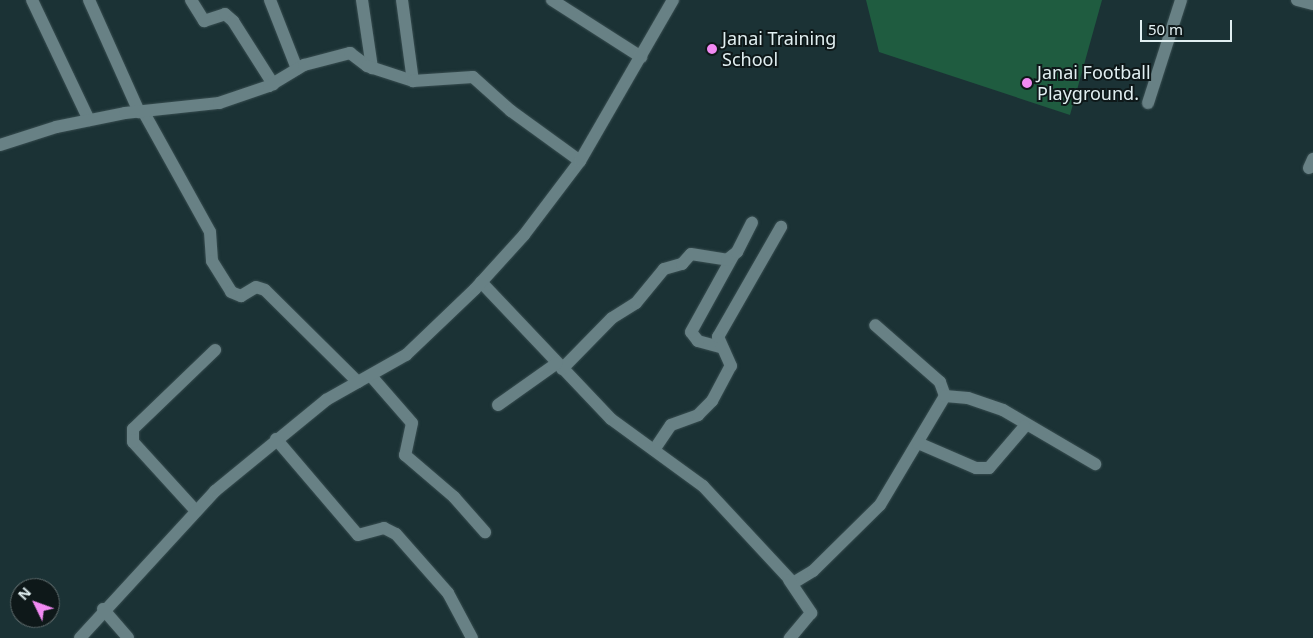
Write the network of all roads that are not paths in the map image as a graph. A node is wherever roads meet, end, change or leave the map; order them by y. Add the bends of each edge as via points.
1 (32, 0) edge
2 (89, 0) edge
3 (191, 0) edge
4 (270, 0) edge
5 (362, 0) edge
6 (402, 0) edge
7 (552, 0) edge
8 (673, 0) edge
9 (1181, 0) edge
10 (1297, 0) edge
11 (1313, 4) edge
12 (641, 57) junction
13 (372, 68) junction
14 (297, 69) junction
15 (413, 81) junction
16 (273, 84) junction
17 (1148, 103) dead end
18 (141, 111) junction
19 (89, 120) junction
20 (0, 145) edge
21 (580, 160) junction
22 (752, 223) dead end
23 (781, 227) dead end
24 (733, 256) junction
25 (482, 282) junction
26 (875, 326) dead end
27 (720, 347) junction
28 (215, 350) dead end
29 (560, 366) junction
30 (371, 376) junction
31 (358, 382) junction
32 (945, 396) junction
33 (498, 405) dead end
34 (1025, 426) junction
35 (276, 439) junction
36 (918, 443) junction
37 (654, 450) junction
38 (1095, 464) dead end
39 (196, 510) junction
40 (484, 532) dead end
41 (789, 580) junction
42 (103, 609) junction
43 (80, 638) edge
44 (128, 638) edge
45 (472, 638) edge
46 (790, 638) edge

1 - 19 street
2 - 18 street
3 - 16 street via 204,21 225,14 233,21
4 - 14 street
5 - 13 street
6 - 15 street
7 - 12 street
8 - 12 street
9 - 17 street
10 - 11 street
12 - 21 street
13 - 14 street via 350,53
13 - 15 street
14 - 16 street
15 - 21 street via 473,77 510,111
16 - 18 street via 219,103
18 - 19 street
18 - 31 street via 210,232 212,262 231,292 241,296 256,287 265,290
19 - 20 street
21 - 25 street
22 - 24 street
23 - 27 street via 718,337
24 - 27 street via 691,332 698,341
24 - 29 street via 721,260 691,254 682,264 664,269 636,303 612,318
25 - 29 street via 518,316
25 - 30 street via 406,355
26 - 32 street via 940,382
27 - 37 street via 732,366 712,401 698,415 671,425
28 - 39 street via 133,429 133,442
29 - 33 street
29 - 37 street via 611,419
30 - 31 street
30 - 40 street via 412,422 405,455 454,497
31 - 35 street via 326,400
32 - 34 street via 982,401
32 - 36 street
34 - 36 street via 989,468 976,468
34 - 38 street via 1069,444
35 - 39 street
35 - 45 street via 358,535 384,528 396,534 448,593
36 - 41 street via 870,516 804,579
37 - 41 street via 703,486
39 - 42 street
41 - 46 street via 811,612
42 - 43 street
42 - 44 street

